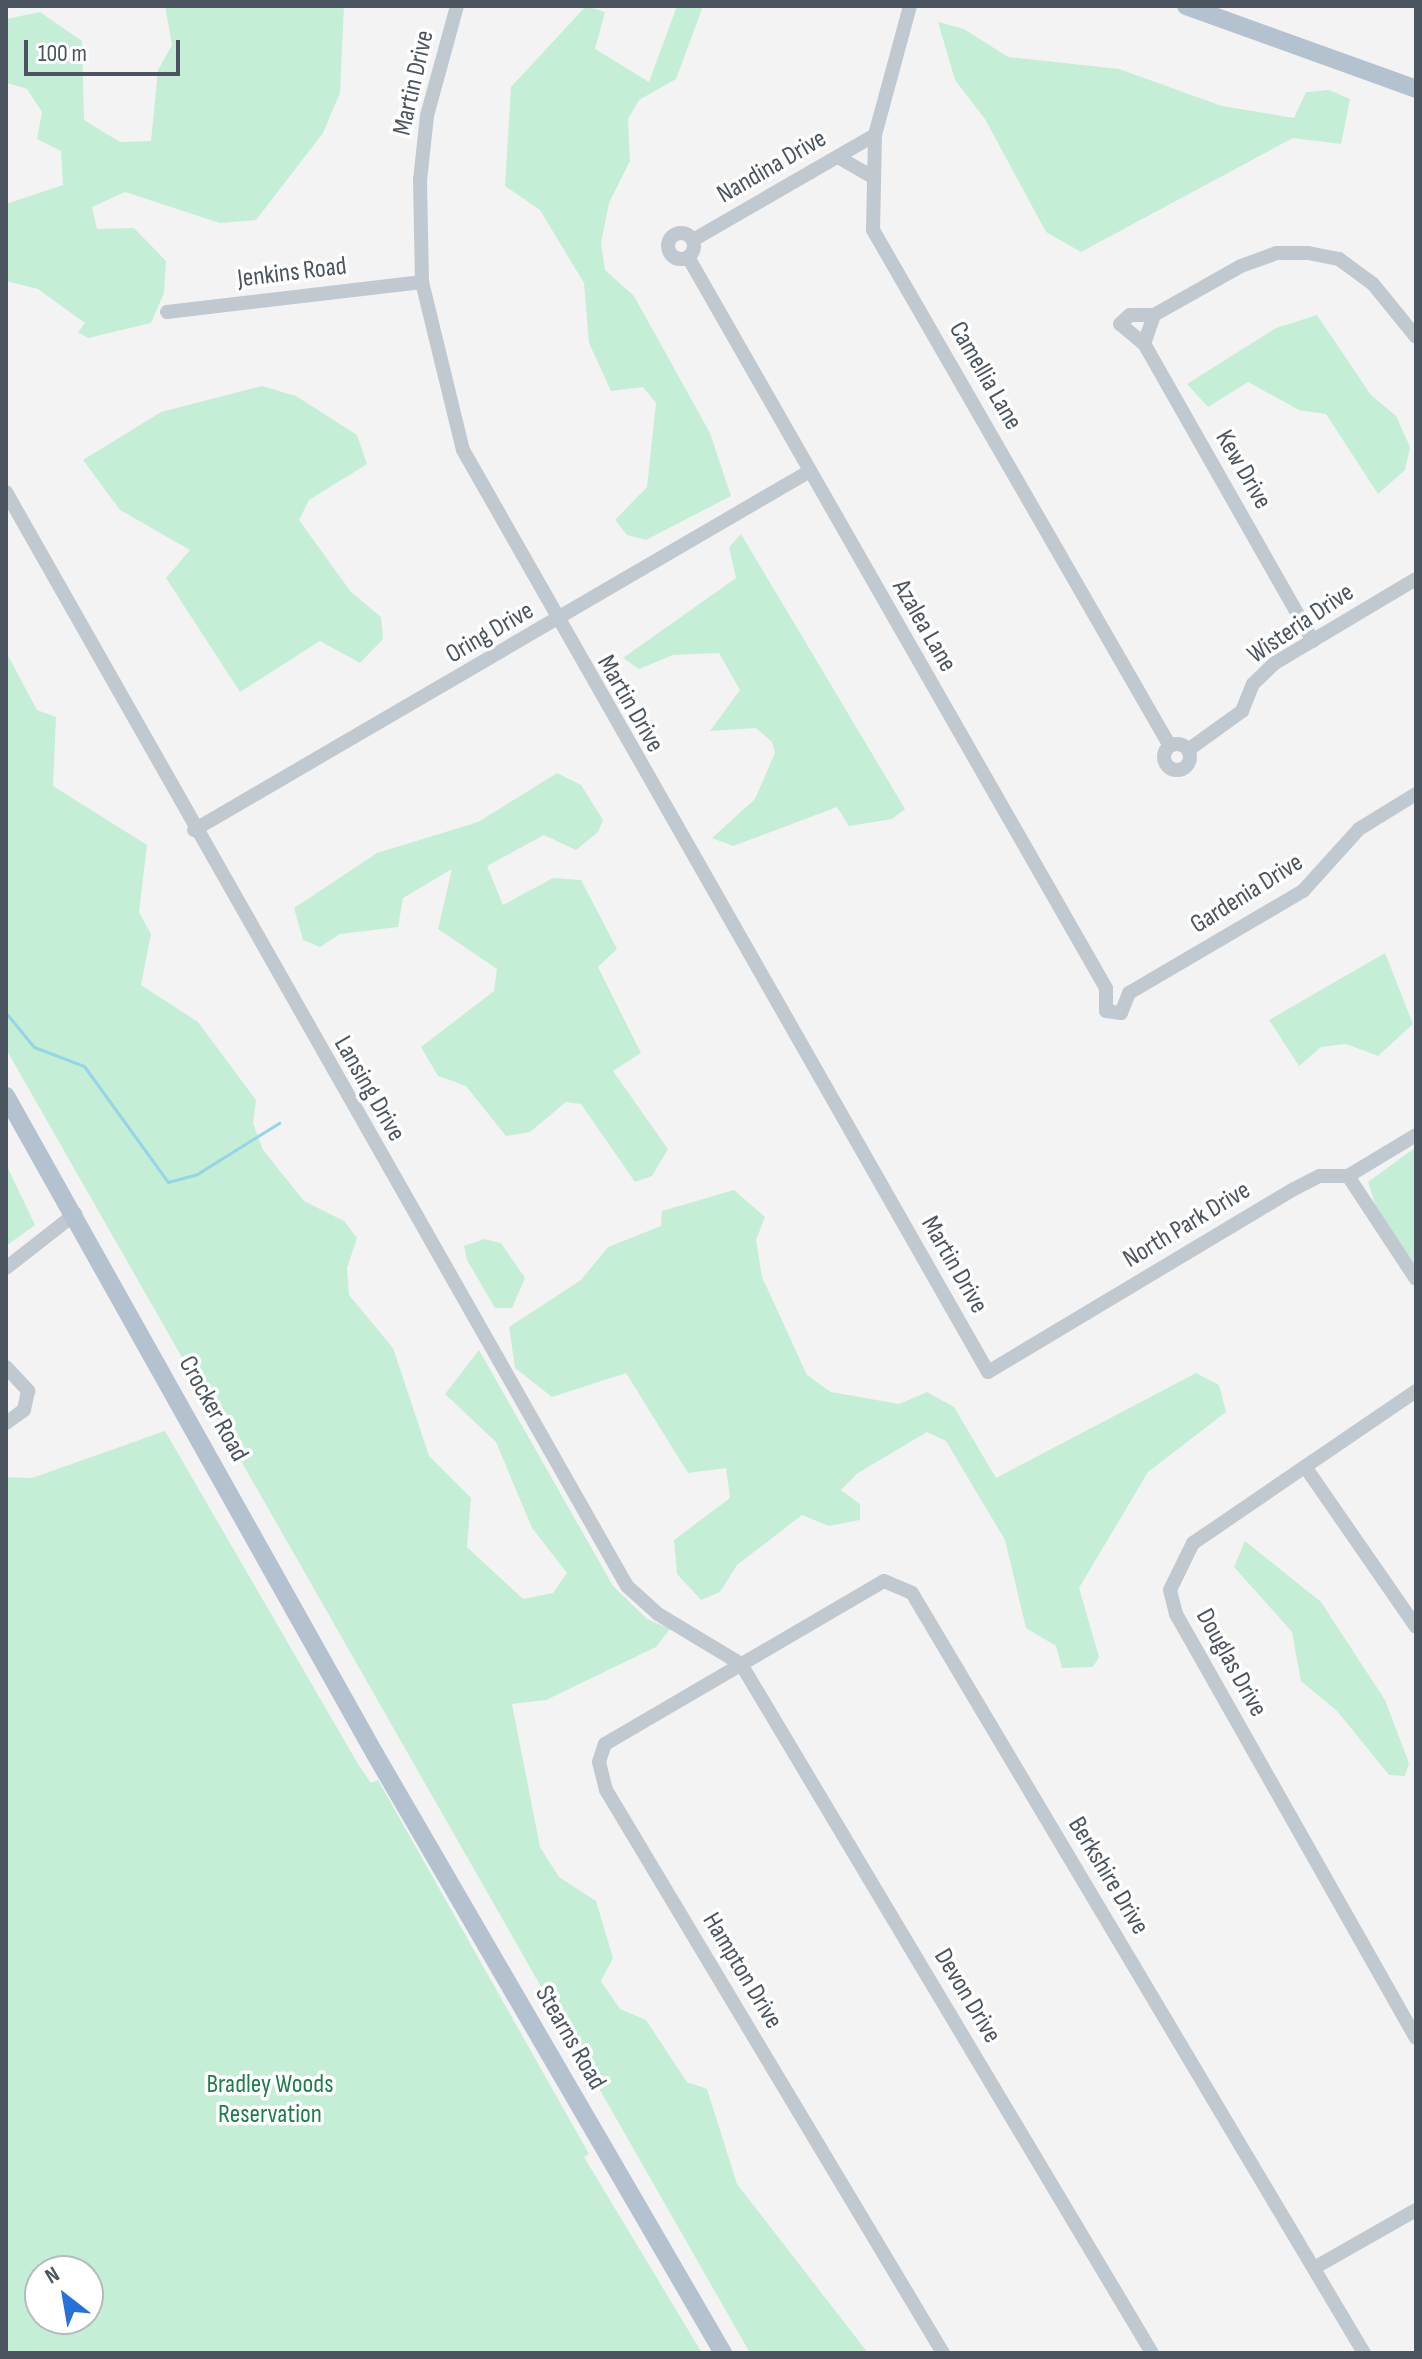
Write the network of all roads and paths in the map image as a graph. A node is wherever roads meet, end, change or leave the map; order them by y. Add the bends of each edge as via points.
1 (457, 6) edge
2 (910, 6) edge
3 (1186, 6) edge
4 (1416, 89) edge
5 (875, 135) junction
6 (838, 157) junction
7 (871, 176) junction
8 (693, 240) junction
9 (688, 257) junction
10 (422, 282) junction
11 (167, 312) dead end
12 (1154, 315) junction
13 (1416, 337) edge
14 (1144, 344) junction
15 (808, 472) junction
16 (6, 492) edge
17 (1416, 579) edge
18 (555, 622) junction
19 (1313, 641) junction
20 (1170, 746) junction
21 (1188, 750) junction
22 (1416, 794) edge
23 (194, 830) junction
24 (1106, 988) junction
25 (1129, 993) junction
26 (1111, 1014) joint
27 (6, 1096) edge
28 (1416, 1135) edge
29 (1348, 1176) junction
30 (75, 1214) junction
31 (6, 1268) edge
32 (1416, 1279) edge
33 (6, 1367) edge
34 (988, 1372) joint
35 (1416, 1391) edge
36 (6, 1423) edge
37 (1306, 1468) junction
38 (1416, 1627) edge
39 (741, 1664) junction
40 (372, 1749) joint
41 (1416, 2038) edge
42 (1416, 2210) edge
43 (1314, 2268) junction
44 (723, 2353) edge
45 (943, 2353) edge
46 (1152, 2353) edge
47 (1364, 2353) edge

1 - 10 street, Martin Drive via 427,116
2 - 5 street, Camellia Lane
3 - 4 main road
5 - 6 street, Nandina Drive
5 - 7 street, Camellia Lane
6 - 7 street
6 - 8 street, Nandina Drive
7 - 20 street, Camellia Lane via 873,230
8 - 9 street
8 - 9 street, Nandina Drive via 677,233 668,242 675,258
9 - 15 street, Azalea Lane
10 - 11 street, Jenkins Road
10 - 18 street, Martin Drive via 463,450
12 - 13 street via 1241,266 1276,253 1308,253 1339,259 1373,284
12 - 14 street
12 - 14 street via 1125,317 1123,332
14 - 19 street, Kew Drive
15 - 18 street, Oring Drive
15 - 24 street, Azalea Lane
16 - 23 street, Lansing Drive
17 - 19 street, Wisteria Drive
18 - 23 street, Oring Drive
18 - 34 street, Martin Drive
19 - 21 street, Wisteria Drive via 1275,663 1253,684 1242,711
20 - 21 street
20 - 21 street, Camellia Lane via 1164,758 1174,770 1187,765
22 - 25 street, Gardenia Drive via 1359,829 1313,884
23 - 39 street, Lansing Drive via 627,1586 658,1614
24 - 25 street
24 - 26 street, Azalea Lane via 1100,1002
25 - 26 street, Gardenia Drive via 1124,1011
27 - 30 main road, Crocker Road
28 - 29 street, North Park Drive
29 - 32 street
29 - 34 street, North Park Drive via 1320,1176 1294,1189
30 - 31 street
30 - 40 main road, Crocker Road
33 - 36 street via 28,1391 24,1410
35 - 37 street, Douglas Drive
37 - 38 street
37 - 41 street, Douglas Drive via 1193,1543 1170,1590 1176,1614
39 - 43 street, Berkshire Drive via 884,1581 902,1583 912,1593
39 - 45 street, Hampton Drive via 605,1744 600,1775
39 - 46 street, Devon Drive
40 - 44 main road, Stearns Road
42 - 43 street
43 - 47 street, Berkshire Drive

